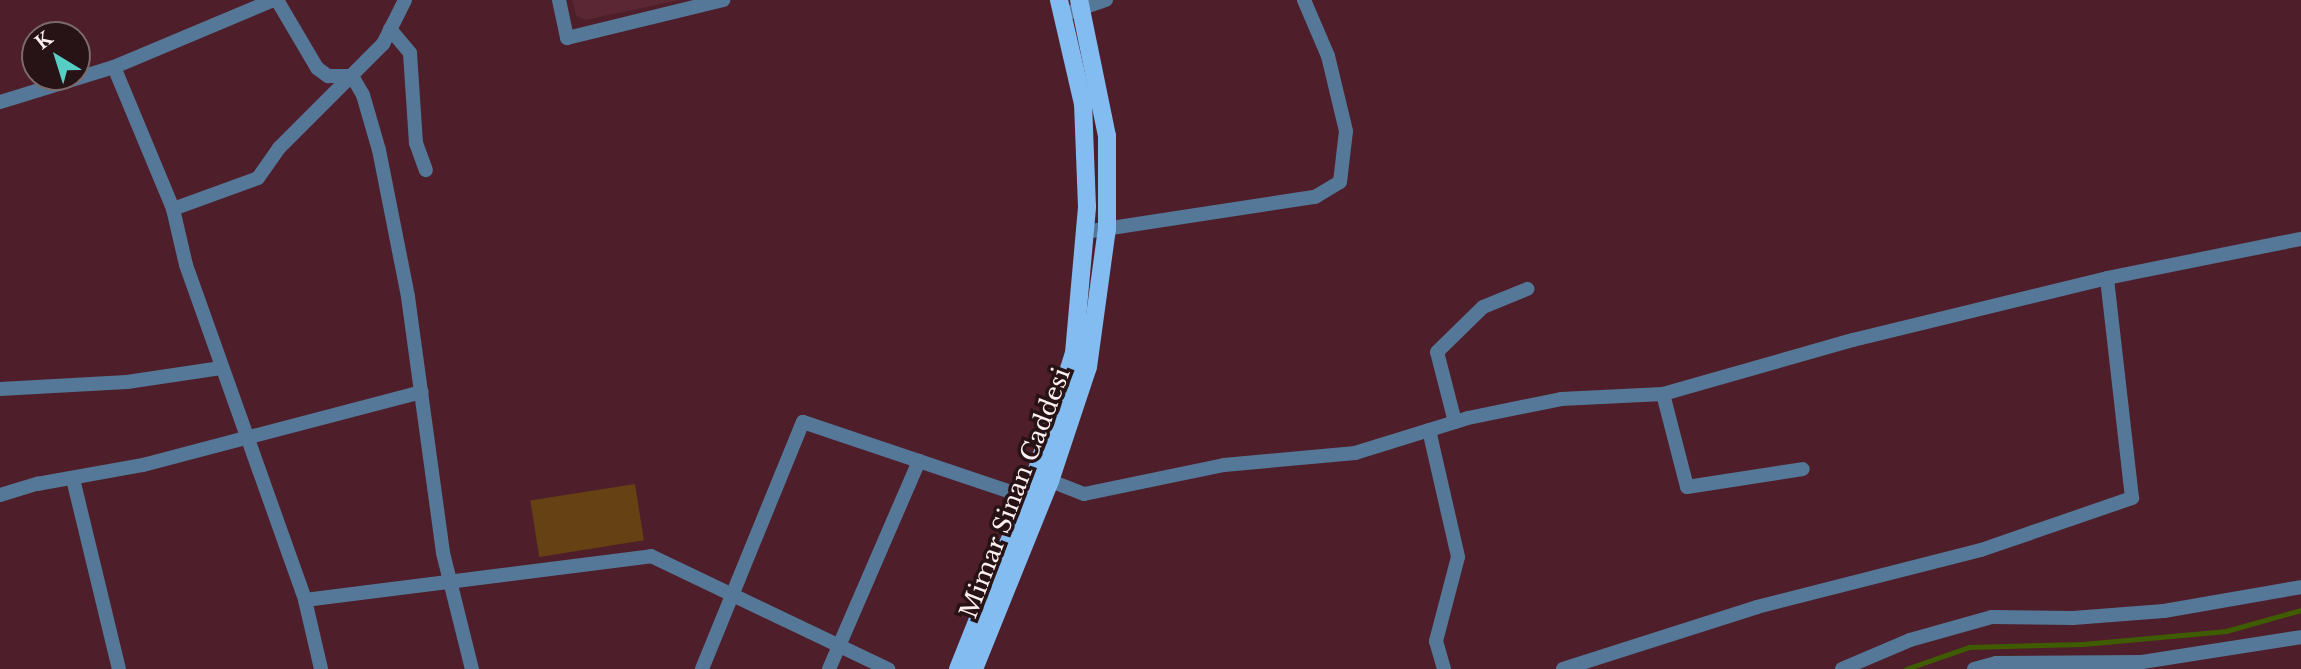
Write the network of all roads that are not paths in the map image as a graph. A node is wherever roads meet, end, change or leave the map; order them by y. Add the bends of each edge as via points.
1 (275, 0) edge
2 (405, 0) edge
3 (559, 0) edge
4 (723, 0) edge
5 (1106, 0) edge
6 (1304, 0) edge
7 (1081, 4) edge
8 (1061, 7) edge
9 (390, 29) junction
10 (114, 66) junction
11 (352, 76) junction
12 (0, 102) edge
13 (426, 170) dead end
14 (173, 209) junction
15 (1107, 229) junction
16 (1085, 232) junction
17 (2301, 239) edge
18 (2107, 278) junction
19 (1527, 289) dead end
20 (221, 368) junction
21 (0, 389) edge
22 (422, 392) junction
23 (1663, 394) junction
24 (1455, 422) junction
25 (1429, 430) junction
26 (248, 437) junction
27 (919, 461) junction
28 (1803, 469) dead end
29 (1042, 478) junction
30 (73, 479) junction
31 (0, 495) edge
32 (1026, 497) junction
33 (451, 582) junction
34 (2301, 586) edge
35 (732, 595) junction
36 (305, 600) junction
37 (2301, 637) edge
38 (838, 645) junction
39 (2014, 666) edge
40 (119, 669) edge
41 (321, 669) edge
42 (472, 669) edge
43 (702, 669) edge
44 (829, 669) edge
45 (888, 669) edge
46 (958, 669) edge
47 (974, 669) edge
48 (1444, 669) edge
49 (1563, 669) edge
50 (1842, 669) edge
51 (1974, 669) edge

1 - 10 street
1 - 11 street via 317,68 328,76
2 - 9 street
3 - 4 street via 567,38
5 - 7 street
6 - 15 street via 1328,56 1346,131 1340,182 1315,197
7 - 8 street
7 - 15 main road, Mimar Sinan Caddesi via 1107,135
8 - 16 main road, Mimar Sinan Caddesi via 1083,103
9 - 11 street via 383,44
9 - 13 street via 410,53 416,143
10 - 12 street
10 - 14 street
11 - 14 street via 279,148 258,178
11 - 22 street via 363,95 379,150
14 - 20 street via 186,265
15 - 16 street
15 - 29 main road, Mimar Sinan Caddesi via 1088,367
16 - 29 main road, Mimar Sinan Caddesi via 1074,353
17 - 18 street
18 - 23 street via 1853,340
18 - 49 street via 2132,498 1981,550 1757,607
19 - 24 street via 1483,307 1437,352
20 - 21 street via 127,382
20 - 26 street
22 - 26 street
22 - 33 street
23 - 24 street via 1561,399
23 - 28 street via 1687,487
24 - 25 street
25 - 29 street via 1355,453 1224,465 1084,494
25 - 48 street via 1458,557 1436,641
26 - 30 street
26 - 36 street
27 - 32 street
27 - 35 street via 803,422
27 - 38 street
29 - 32 main road, Mimar Sinan Caddesi
29 - 47 main road, Mimar Sinan Caddesi
30 - 31 street
30 - 40 street
32 - 46 main road, Mimar Sinan Caddesi
33 - 35 street via 651,556
33 - 36 street
33 - 42 street
34 - 50 street via 2164,611 2073,618 1992,617 1910,640
35 - 38 street
35 - 43 street
36 - 41 street
37 - 39 street via 2142,662
38 - 44 street
38 - 45 street
39 - 51 street

